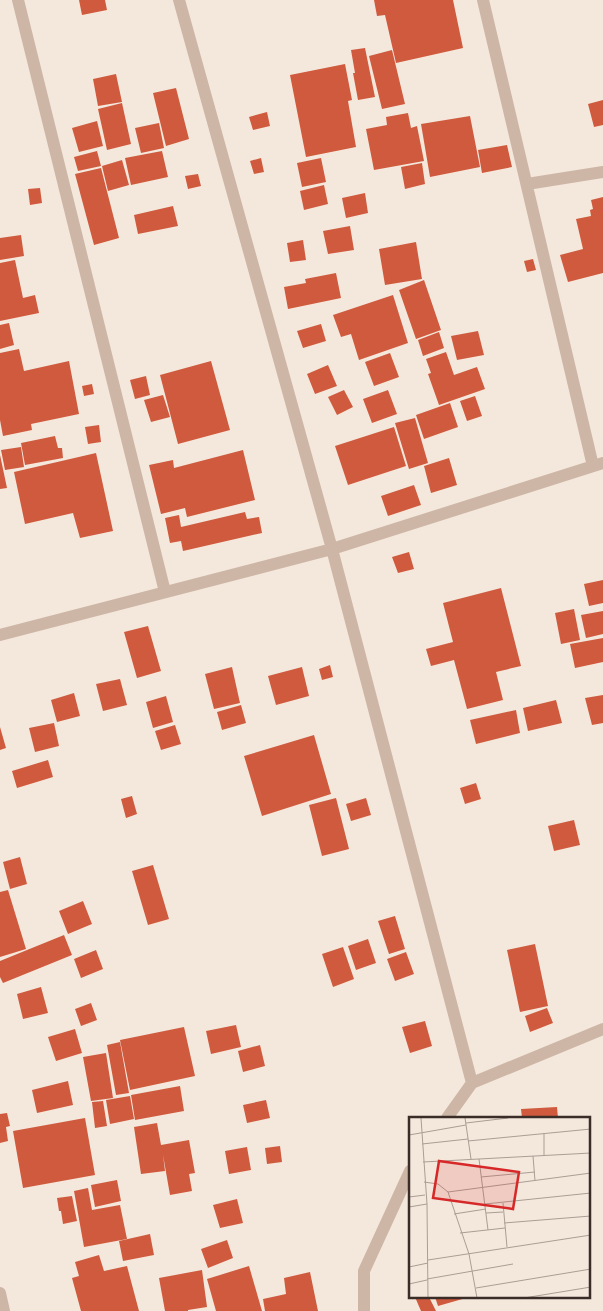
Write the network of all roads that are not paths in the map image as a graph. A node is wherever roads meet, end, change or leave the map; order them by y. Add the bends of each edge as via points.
1 (18, 0) edge
2 (179, 0) edge
3 (483, 0) edge
4 (603, 172) edge
5 (527, 184) junction
6 (598, 464) edge
7 (332, 549) junction
8 (165, 592) junction
9 (0, 635) edge
10 (603, 1029) edge
11 (472, 1083) junction
12 (448, 1117) edge
13 (409, 1173) edge
14 (0, 1293) edge
15 (4, 1311) edge
16 (364, 1311) edge

1 - 8 street
2 - 7 street
3 - 5 street
4 - 5 street
5 - 6 street
6 - 7 street
7 - 8 street
7 - 11 street
8 - 9 street
10 - 11 street
11 - 12 street
13 - 16 street via 364,1271
14 - 15 street

